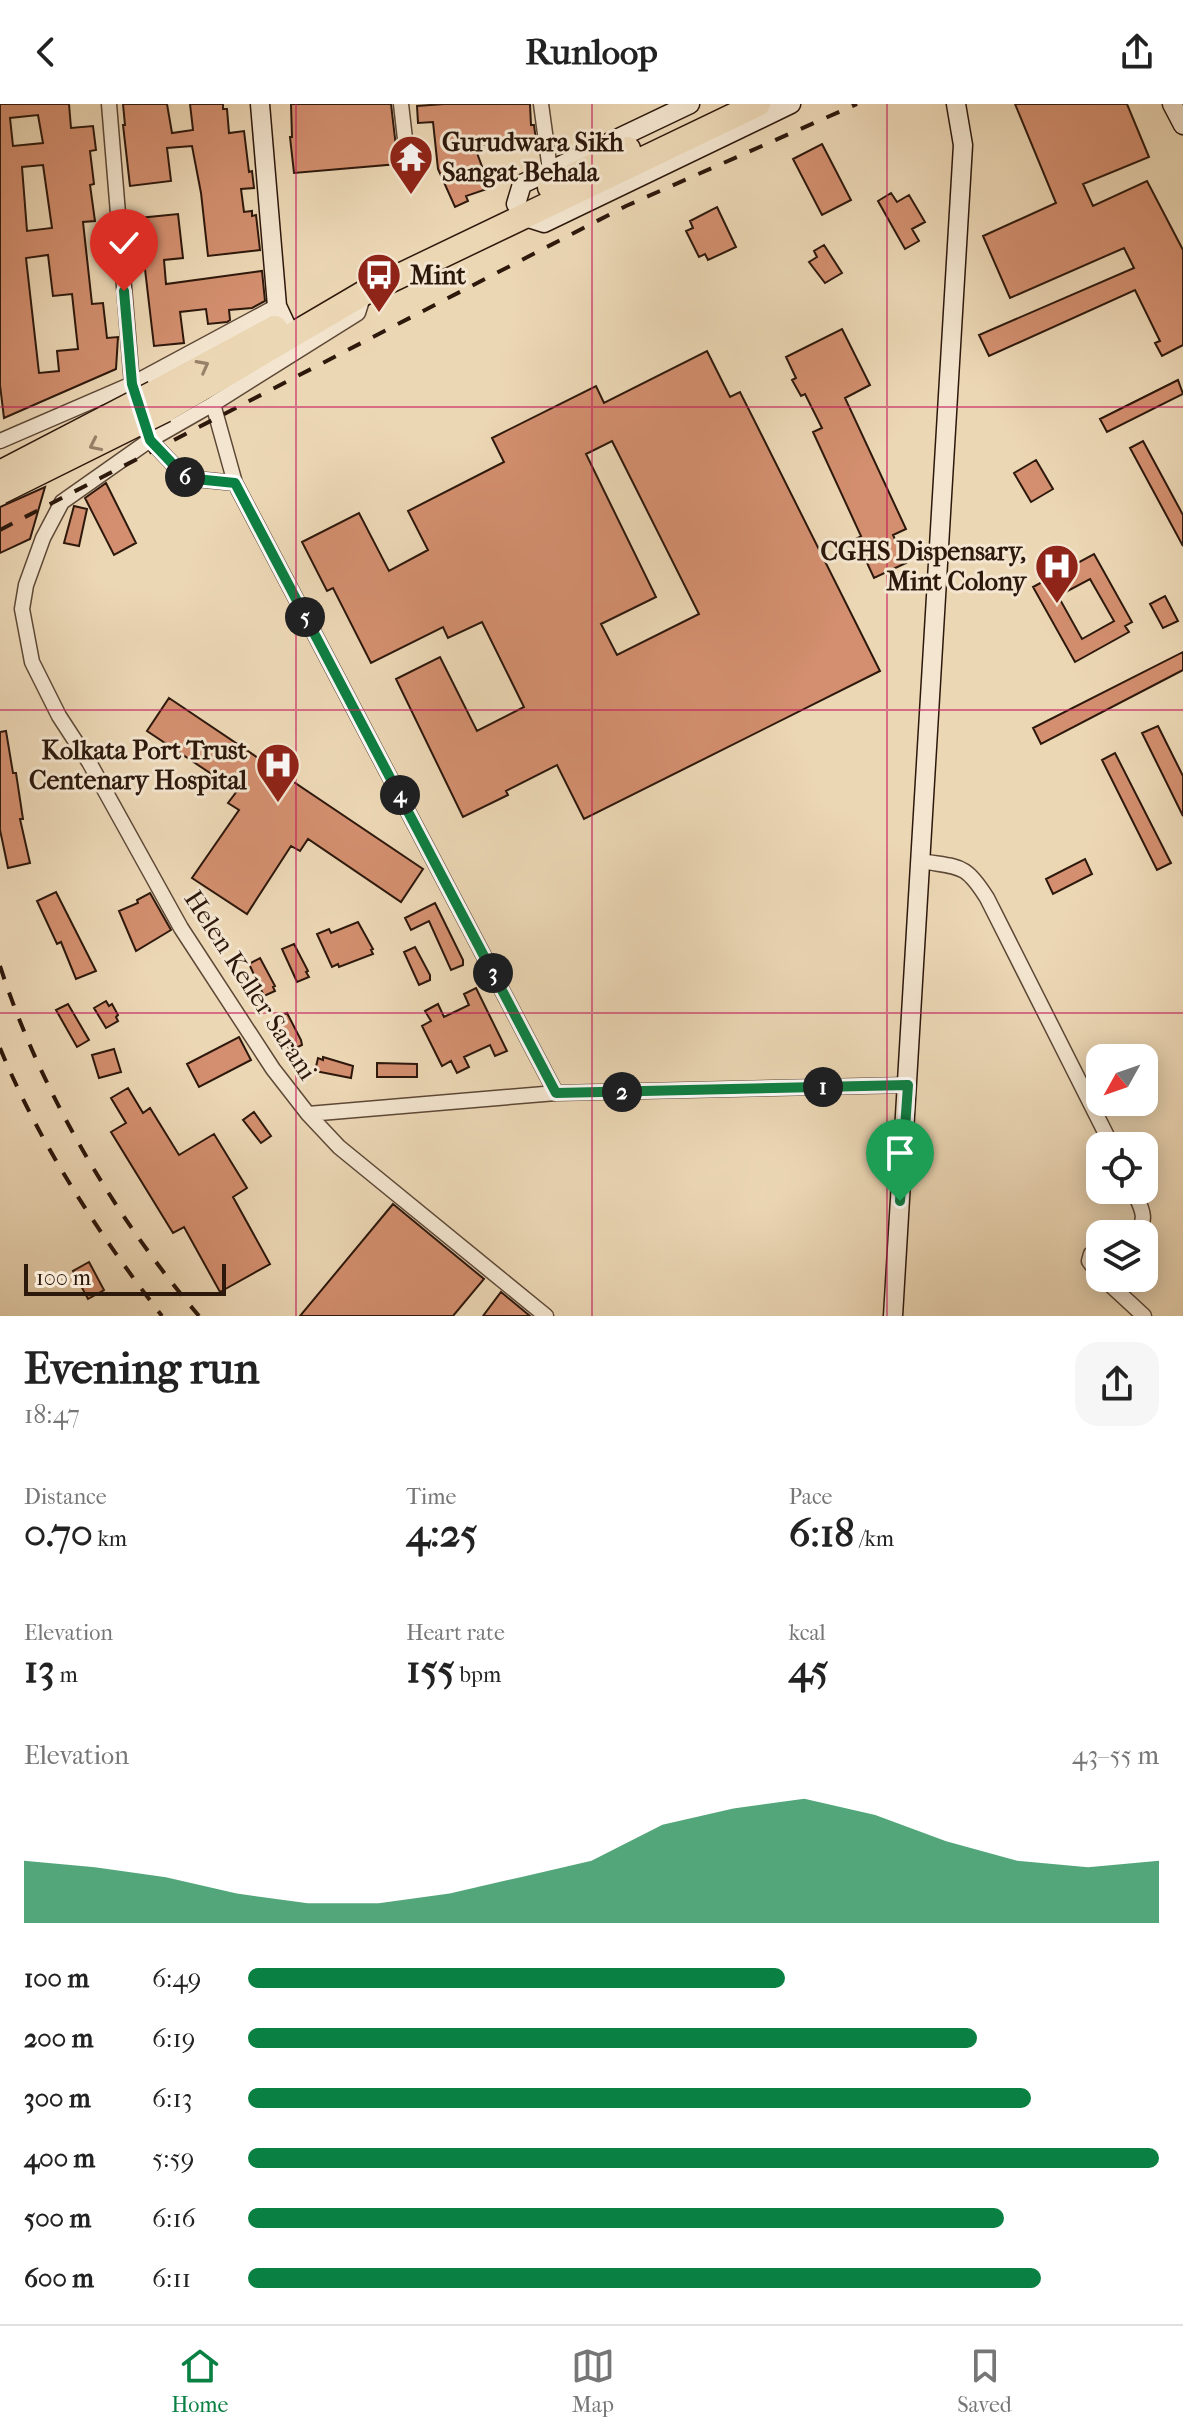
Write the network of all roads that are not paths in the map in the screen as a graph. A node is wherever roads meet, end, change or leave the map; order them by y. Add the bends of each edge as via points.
1 (109, 104) edge
2 (260, 104) edge
3 (401, 104) edge
4 (541, 104) edge
5 (690, 104) edge
6 (723, 104) edge
7 (758, 104) edge
8 (791, 104) edge
9 (956, 104) edge
10 (1172, 104) edge
11 (1183, 125) edge
12 (408, 165) dead end
13 (550, 170) junction
14 (585, 178) junction
15 (519, 210) junction
16 (364, 293) junction
17 (284, 322) junction
18 (150, 396) junction
19 (213, 404) junction
20 (150, 440) junction
21 (0, 441) edge
22 (0, 473) edge
23 (235, 483) junction
24 (0, 492) edge
25 (921, 861) junction
26 (908, 1085) junction
27 (556, 1093) junction
28 (308, 1114) junction
29 (1105, 1132) edge
30 (1118, 1292) edge
31 (546, 1316) edge
32 (893, 1316) edge
33 (1144, 1316) edge

1 - 18 street
2 - 17 street
3 - 12 street
4 - 13 street
5 - 13 street
6 - 14 highway
7 - 14 highway
8 - 15 street via 544,223
9 - 25 street via 963,145
10 - 11 street
13 - 15 street via 522,184
14 - 15 highway
15 - 16 highway
15 - 17 highway via 368,277
16 - 17 highway
16 - 19 street, Helen Keller Sarani via 358,313
17 - 18 highway
18 - 20 street
18 - 21 street
18 - 22 highway, bridge
18 -> 24 highway, bridge
19 - 20 street, Helen Keller Sarani
19 - 23 street
20 - 23 street via 186,478
20 - 28 street, Helen Keller Sarani via 62,502 26,585 22,609 32,662 181,928
23 - 27 street
25 - 26 street
25 - 29 street via 973,875
26 - 27 street, Helen Keller Sarani
26 - 32 street
27 - 28 street, Helen Keller Sarani
28 - 31 street via 339,1147
30 - 33 street

